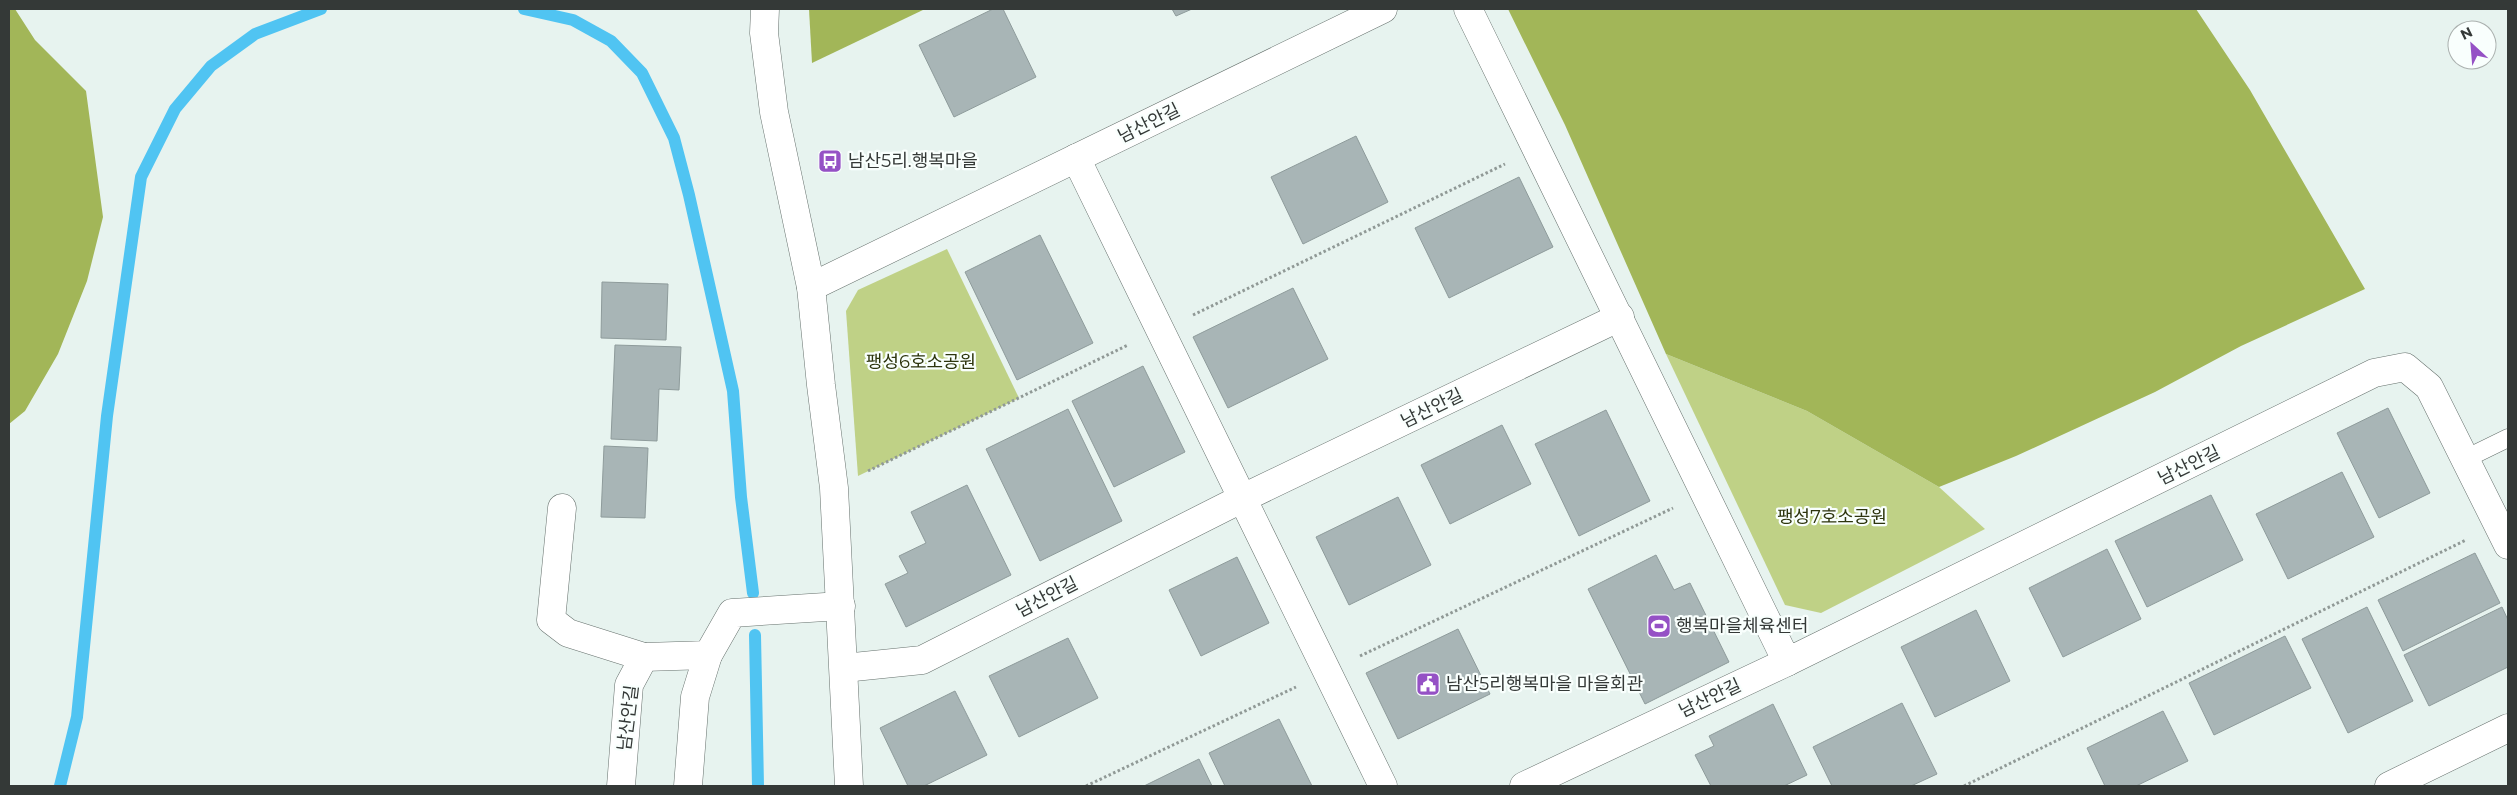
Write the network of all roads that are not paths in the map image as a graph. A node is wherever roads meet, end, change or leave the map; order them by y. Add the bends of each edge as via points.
1 (765, 9) edge
2 (1383, 9) edge
3 (1468, 9) edge
4 (1076, 158) junction
5 (811, 287) junction
6 (1620, 317) junction
7 (2508, 438) edge
8 (2465, 459) junction
9 (1243, 498) junction
10 (562, 508) dead end
11 (2503, 535) edge
12 (841, 606) junction
13 (708, 655) junction
14 (644, 656) junction
15 (1787, 662) junction
16 (844, 668) junction
17 (2508, 728) edge
18 (621, 786) edge
19 (688, 786) edge
20 (849, 786) edge
21 (1383, 786) edge
22 (1524, 786) edge
23 (2389, 786) edge

1 - 5 street via 764,33 774,112
2 - 4 street, 남산안길
3 - 6 street
4 - 5 street, 남산안길
4 - 9 street
5 - 12 street via 834,488
6 - 9 street, 남산안길
6 - 15 street
7 - 8 lane
8 - 11 street, 남산안길
8 - 15 street, 남산안길 via 2429,387 2405,367 2374,373
9 - 16 street, 남산안길 via 922,660
9 - 21 street
10 - 14 street via 551,620 568,633
12 - 13 street via 732,613
12 - 16 street
13 - 14 street
13 - 19 street via 695,697
14 - 18 street, 남산안길 via 629,685
15 - 22 street, 남산안길
16 - 20 street
17 - 23 street

